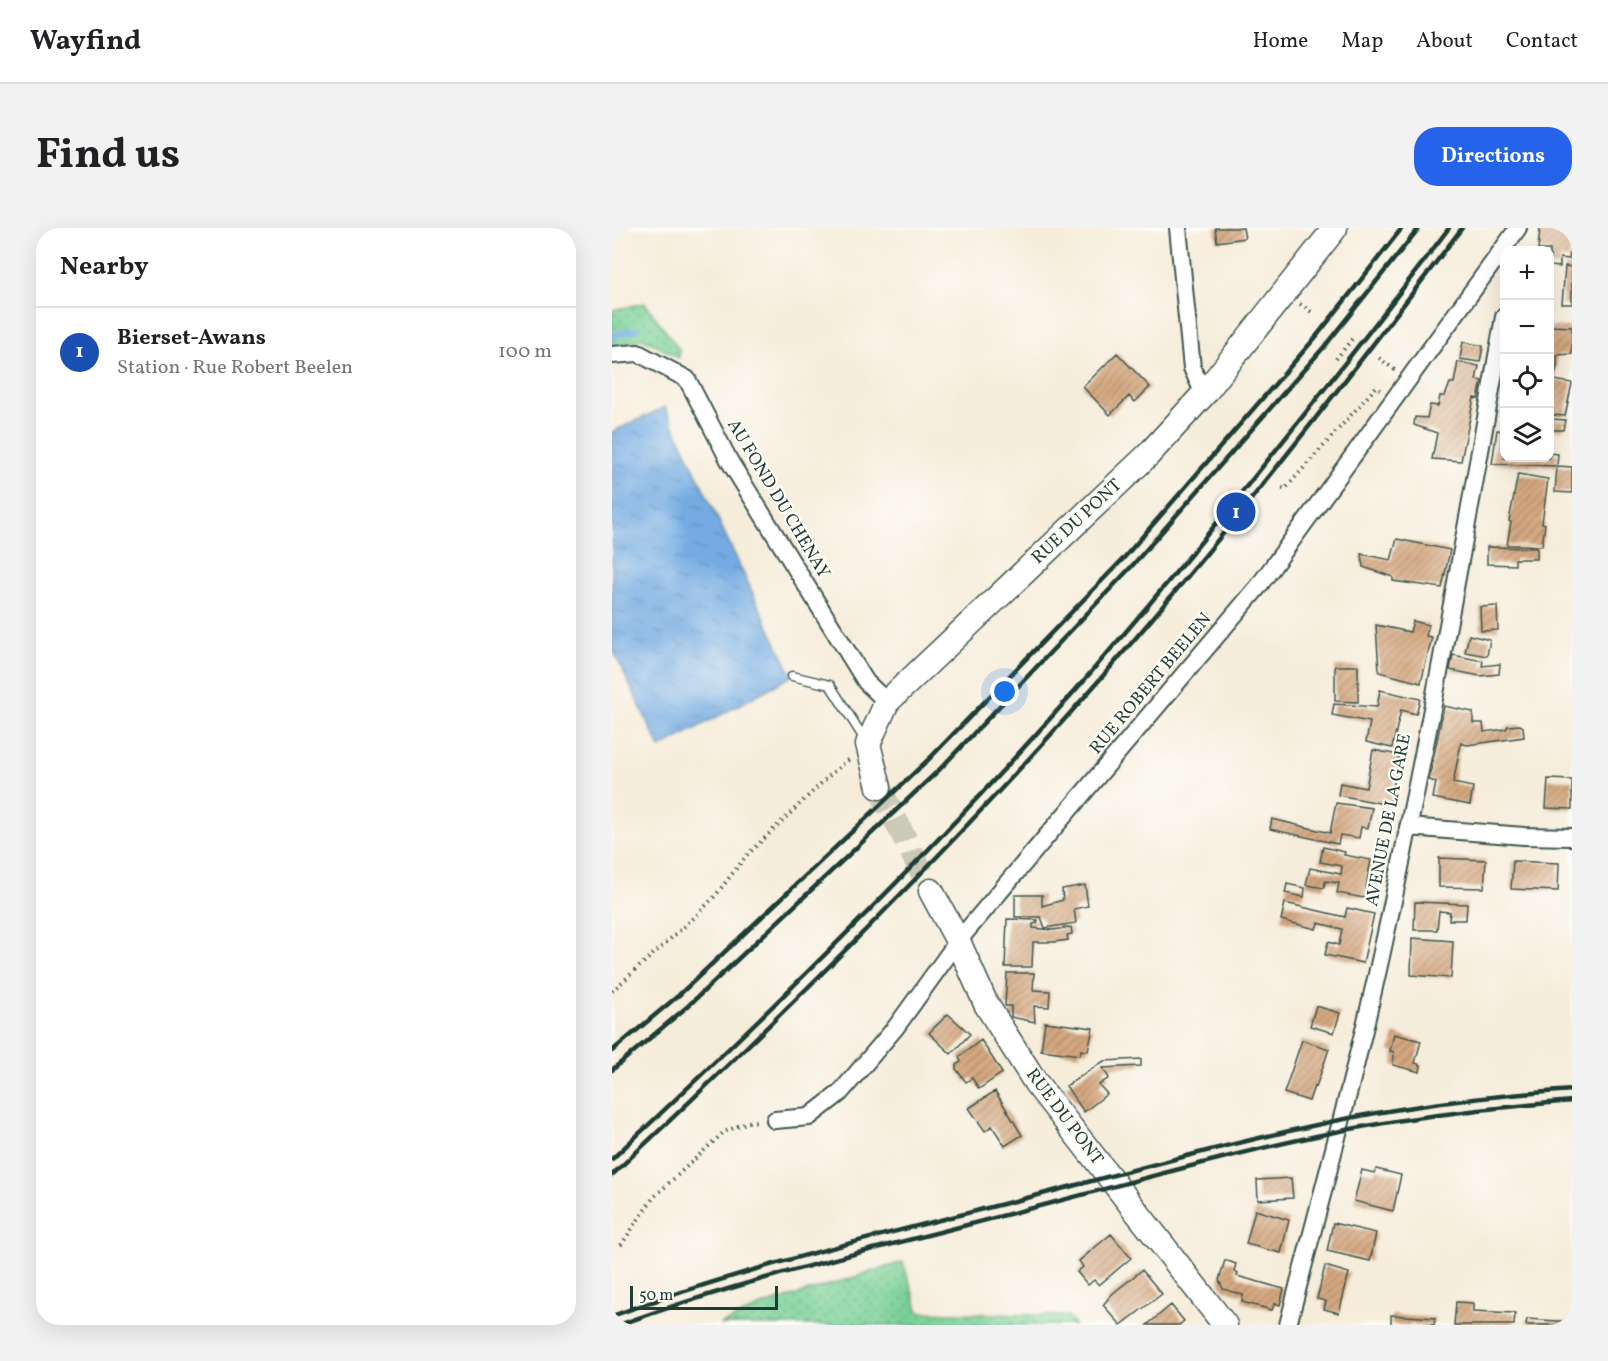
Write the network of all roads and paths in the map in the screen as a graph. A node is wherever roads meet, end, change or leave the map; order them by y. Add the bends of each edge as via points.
1 (1178, 228) edge
2 (1335, 228) edge
3 (1519, 228) edge
4 (1517, 246) edge
5 (1303, 306) dead end
6 (1314, 314) dead end
7 (1352, 339) dead end
8 (1500, 340) edge
9 (612, 355) edge
10 (1379, 358) dead end
11 (1336, 359) dead end
12 (1386, 363) dead end
13 (1384, 385) dead end
14 (1204, 394) junction
15 (1282, 488) dead end
16 (792, 676) dead end
17 (887, 702) junction
18 (868, 744) junction
19 (879, 787) tunnel mouth
20 (1408, 827) junction
21 (1572, 837) edge
22 (931, 891) tunnel mouth
23 (958, 941) junction
24 (612, 991) edge
25 (775, 1120) joint
26 (621, 1245) dead end
27 (1225, 1325) edge
28 (1287, 1325) edge

1 - 14 street via 1191,368
2 - 14 street, RUE DU PONT
3 - 4 street
3 - 23 street, RUE ROBERT BEELEN via 1258,587
5 - 6 path
7 - 11 path
8 - 20 street, AVENUE DE LA GARE
9 - 17 street, AU FOND DU CHENAY via 638,353 687,379 730,462 866,682
10 - 12 path
13 - 15 path via 1380,390 1376,387
14 - 17 street, RUE DU PONT via 1148,455
16 - 18 lane via 830,684
17 - 18 street, RUE DU PONT
18 - 19 street
18 - 24 path via 746,856 696,916
20 - 21 street
20 - 28 street, AVENUE DE LA GARE via 1385,940
22 - 23 street, RUE DU PONT
23 - 25 street, RUE ROBERT BEELEN via 896,1027 840,1093 809,1117
23 - 27 street, RUE DU PONT via 986,1004 1036,1083
25 - 26 path via 748,1122 724,1132 653,1198

